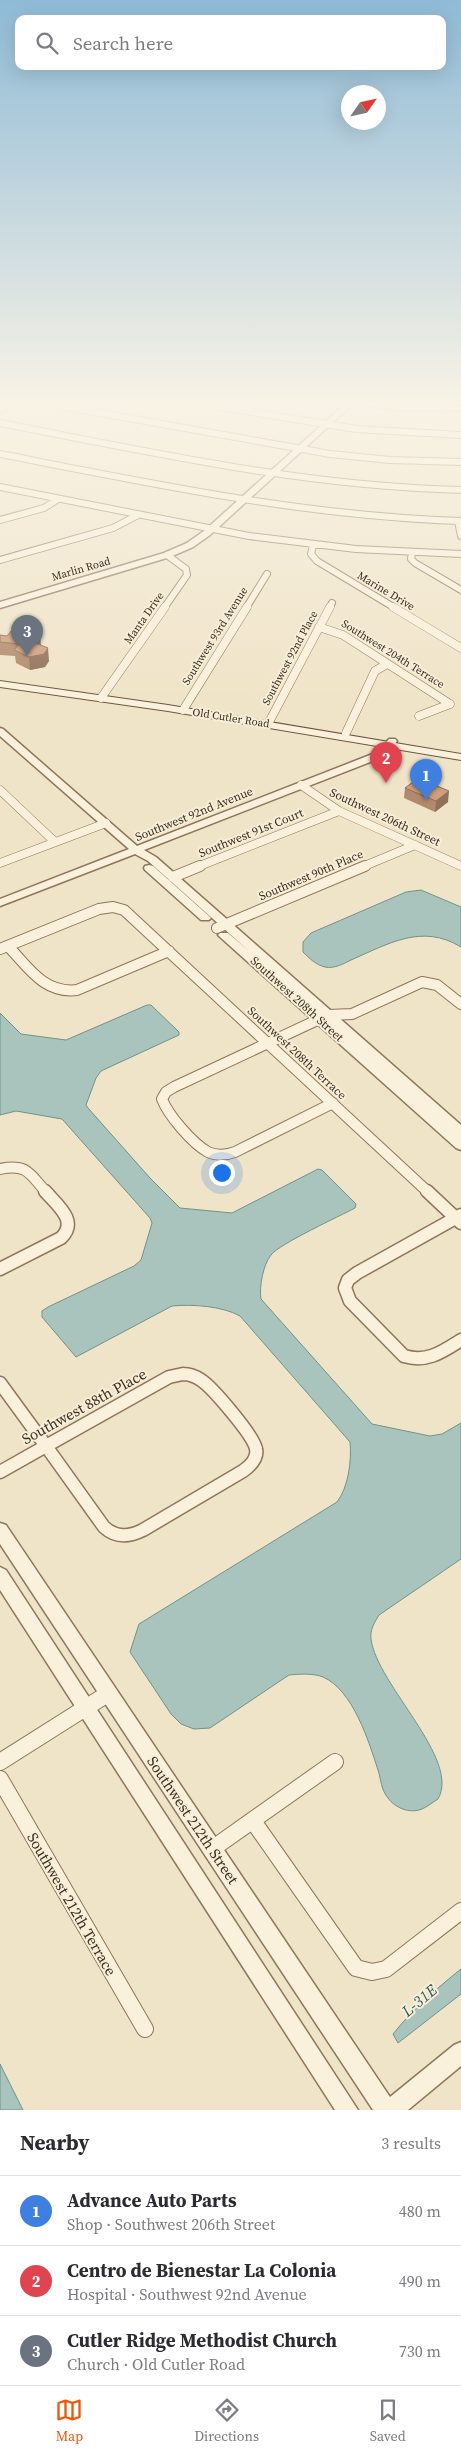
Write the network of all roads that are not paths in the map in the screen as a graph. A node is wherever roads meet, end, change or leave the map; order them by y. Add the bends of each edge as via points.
1 (58, 499) edge
2 (60, 499) edge
3 (234, 499) edge
4 (242, 501) junction
5 (138, 515) junction
6 (0, 520) edge
7 (459, 521) edge
8 (210, 529) junction
9 (461, 536) edge
10 (313, 545) junction
11 (412, 553) junction
12 (461, 554) edge
13 (167, 555) junction
14 (0, 560) edge
15 (266, 574) dead end
16 (461, 590) edge
17 (332, 603) dead end
18 (0, 605) edge
19 (319, 627) junction
20 (461, 648) edge
21 (388, 664) junction
22 (0, 680) edge
23 (0, 684) edge
24 (102, 697) junction
25 (184, 709) junction
26 (419, 716) dead end
27 (269, 722) junction
28 (0, 731) edge
29 (346, 733) junction
30 (391, 742) junction
31 (461, 752) edge
32 (461, 757) edge
33 (301, 785) junction
34 (0, 790) edge
35 (339, 811) junction
36 (106, 823) junction
37 (55, 842) junction
38 (415, 845) junction
39 (136, 850) junction
40 (0, 863) edge
41 (461, 866) edge
42 (173, 877) junction
43 (0, 903) edge
44 (221, 926) junction
45 (4, 948) edge
46 (169, 951) junction
47 (461, 1004) edge
48 (352, 1014) junction
49 (324, 1017) junction
50 (343, 1028) junction
51 (268, 1043) junction
52 (333, 1103) junction
53 (461, 1132) edge
54 (461, 1145) edge
55 (0, 1169) edge
56 (459, 1219) edge
57 (0, 1269) edge
58 (461, 1340) edge
59 (0, 1383) edge
60 (45, 1446) junction
61 (0, 1472) edge
62 (0, 1530) edge
63 (0, 1576) edge
64 (108, 1692) junction
65 (86, 1707) junction
66 (0, 1762) edge
67 (336, 1762) dead end
68 (0, 1779) edge
69 (253, 1821) junction
70 (212, 1849) junction
71 (461, 1911) edge
72 (145, 2029) dead end
73 (461, 2052) edge
74 (347, 2110) edge
75 (386, 2110) edge
76 (391, 2110) edge

1 - 6 street via 44,508
2 - 5 street
3 - 4 street
4 - 7 street via 338,515
4 - 8 street, Marlin Road
5 - 8 street
5 - 14 street via 118,526
7 - 9 street
8 - 10 street
8 - 13 street, Marlin Road via 192,544
10 - 11 street
10 - 20 street, Marine Drive via 311,554 314,559
11 - 12 street
11 - 16 street via 411,559 415,563
13 - 18 street, Marlin Road
13 - 24 street, Manta Drive via 185,568 187,575
15 - 25 street, Southwest 93rd Avenue
17 - 19 street, Southwest 92nd Place
19 - 21 street, Southwest 204th Terrace via 337,632
19 - 27 street, Southwest 92nd Place
21 - 26 street, Southwest 204th Terrace via 450,704
21 - 29 street via 375,671
22 - 24 main road, Old Cutler Road
23 - 24 main road, Old Cutler Road
24 - 25 main road, Old Cutler Road
25 - 27 main road, Old Cutler Road
27 - 29 main road, Old Cutler Road
27 - 30 main road, Old Cutler Road
28 - 36 street, Southwest 208th Street
29 - 30 main road, Old Cutler Road
30 - 31 main road, Old Cutler Road
30 - 32 main road, Old Cutler Road
30 - 33 street, Southwest 92nd Avenue via 374,757
33 - 35 street, Southwest 206th Street
33 - 39 street, Southwest 92nd Avenue
34 - 37 street
35 - 38 street, Southwest 206th Street
35 - 42 street, Southwest 91st Court
36 - 37 street
36 - 39 street, Southwest 208th Street
37 - 40 street
38 - 41 street, Southwest 206th Street
38 - 44 street, Southwest 90th Place
39 - 42 street, Southwest 208th Street
39 - 43 street, Southwest 92nd Avenue
39 - 44 street, Southwest 208th Street via 141,861
42 - 44 street, Southwest 208th Street
44 - 49 street, Southwest 208th Street
45 - 46 street via 57,992 78,990
45 - 46 street, Southwest 208th Terrace via 99,909 113,907 126,911
46 - 51 street, Southwest 208th Terrace
47 - 48 street via 437,985 424,982
48 - 49 street
48 - 50 street
49 - 50 street, Southwest 208th Street
49 - 51 street
49 - 54 street, Southwest 208th Street
50 - 53 street, Southwest 208th Street
51 - 52 street, Southwest 208th Terrace
51 - 52 street via 171,1088 162,1099 166,1110 208,1152 218,1155 235,1152
52 - 56 street, Southwest 208th Terrace
55 - 57 street via 19,1166 29,1172 65,1215 70,1226 58,1240
56 - 58 street via 357,1273 346,1282 345,1291 350,1301 404,1356 415,1360 431,1358
59 - 60 street
60 - 60 street, Southwest 88th Place via 104,1527 120,1536 143,1530 242,1471 250,1466 256,1454 252,1438 204,1382 186,1374 169,1378
60 - 61 street, Southwest 88th Place
62 - 64 street, Southwest 212th Street
63 - 65 street, Southwest 212th Street
64 - 65 street
64 - 70 street, Southwest 212th Street
65 - 66 street
65 - 74 street, Southwest 212th Street
67 - 69 street
68 - 72 street, Southwest 212th Terrace
69 - 70 street
69 - 71 street via 356,1968 372,1972 386,1969
70 - 75 street, Southwest 212th Street
73 - 76 street

